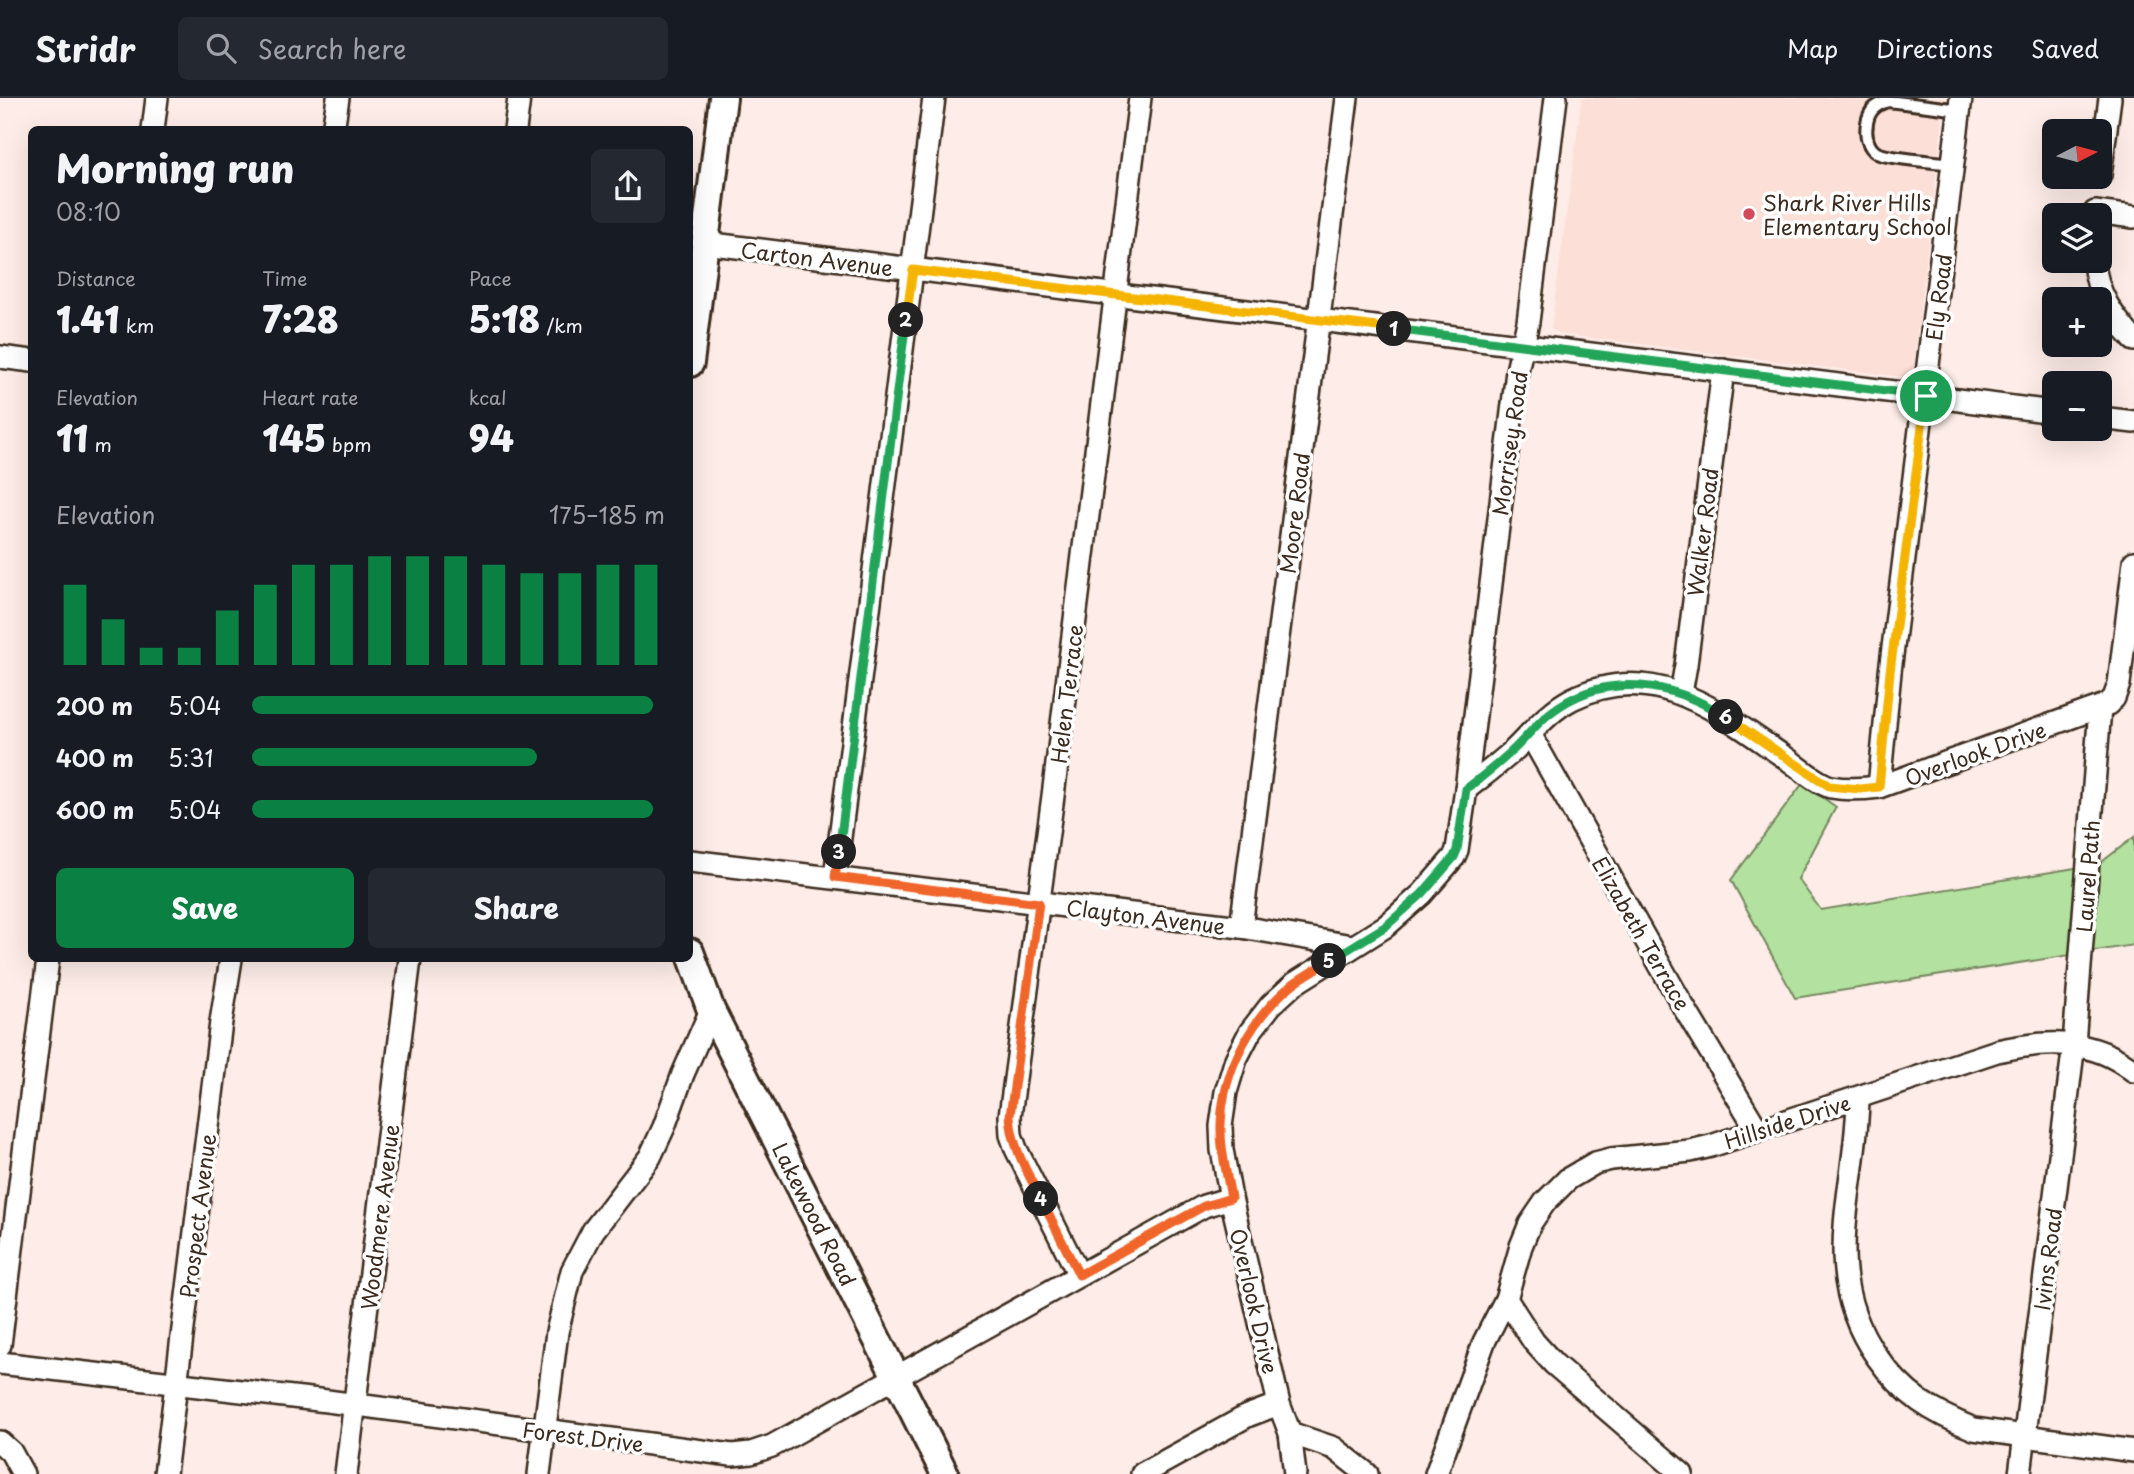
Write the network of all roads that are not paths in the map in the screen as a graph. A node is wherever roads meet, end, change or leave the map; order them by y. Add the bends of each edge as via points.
1 (157, 98) edge
2 (338, 98) edge
3 (519, 98) edge
4 (723, 98) edge
5 (934, 98) edge
6 (1140, 98) edge
7 (1347, 98) edge
8 (1556, 98) edge
9 (2110, 98) edge
10 (1961, 104) edge
11 (2107, 119) edge
12 (154, 126) edge
13 (334, 126) edge
14 (516, 126) edge
15 (1954, 164) junction
16 (2112, 215) edge
17 (2134, 217) edge
18 (705, 243) junction
19 (913, 270) junction
20 (2097, 273) edge
21 (1116, 295) junction
22 (1318, 320) junction
23 (693, 339) edge
24 (2134, 340) edge
25 (1523, 345) junction
26 (0, 357) edge
27 (28, 360) edge
28 (1723, 370) junction
29 (1926, 396) junction
30 (2042, 410) edge
31 (2112, 419) edge
32 (2134, 422) edge
33 (2134, 562) edge
34 (1681, 693) junction
35 (2100, 708) junction
36 (1530, 734) junction
37 (1879, 787) junction
38 (1466, 789) junction
39 (693, 861) edge
40 (835, 877) junction
41 (1039, 903) junction
42 (1241, 928) junction
43 (1352, 946) junction
44 (693, 960) edge
45 (48, 962) edge
46 (231, 962) edge
47 (410, 962) edge
48 (711, 1010) junction
49 (2074, 1044) junction
50 (2134, 1071) edge
51 (1858, 1098) junction
52 (1758, 1131) junction
53 (1231, 1198) junction
54 (1079, 1275) junction
55 (1506, 1299) junction
56 (0, 1345) edge
57 (0, 1363) edge
58 (897, 1377) junction
59 (176, 1384) junction
60 (354, 1405) junction
61 (1279, 1405) junction
62 (545, 1431) junction
63 (1290, 1433) junction
64 (2025, 1437) junction
65 (0, 1442) edge
66 (2134, 1451) edge
67 (23, 1474) edge
68 (165, 1474) edge
69 (346, 1474) edge
70 (540, 1474) edge
71 (945, 1474) edge
72 (1142, 1474) edge
73 (1295, 1474) edge
74 (1367, 1474) edge
75 (1436, 1474) edge
76 (1682, 1474) edge
77 (2020, 1474) edge

1 - 12 street
2 - 13 street
3 - 14 street
4 - 18 street
5 - 19 street
6 - 21 street, Helen Terrace
7 - 22 street, Moore Road
8 - 25 street, Morrisey Road
9 - 11 street
10 - 15 street, Ely Road
10 - 15 lane via 1888,101 1871,111 1866,129 1869,143 1880,154
15 - 29 street, Ely Road
16 - 17 street
18 - 19 street, Carton Avenue
18 - 23 street
19 - 21 street, Carton Avenue
19 - 40 street
20 - 24 street via 2105,303
21 - 22 street, Carton Avenue
21 - 41 street, Helen Terrace
22 - 25 street, Carton Avenue
22 - 42 street, Moore Road
25 - 28 street, Carton Avenue
25 - 38 street, Morrisey Road
26 - 27 street
28 - 29 street, Carton Avenue
28 - 34 street, Walker Road
29 - 30 street, Carton Avenue
29 - 37 street, Ely Road
31 - 32 street
33 - 35 street via 2119,684 2114,698
34 - 36 street, Overlook Drive via 1636,685 1593,691 1550,713
34 - 37 street, Overlook Drive via 1704,703 1824,784
35 - 37 street, Overlook Drive
35 - 49 street, Laurel Path
36 - 38 street, Overlook Drive
36 - 52 street, Elizabeth Terrace
38 - 43 street, Overlook Drive via 1454,857 1386,926
39 - 40 street, Clayton Avenue
40 - 41 street, Clayton Avenue
41 - 42 street, Clayton Avenue
41 - 54 street, Helen Terrace via 1011,1135
42 - 43 street, Clayton Avenue
43 - 53 street, Overlook Drive via 1293,984 1271,1005 1236,1059 1221,1126
44 - 48 street, Lakewood Road
45 - 56 street
46 - 59 street, Prospect Avenue
47 - 60 street, Woodmere Avenue
48 - 58 street, Lakewood Road
48 - 62 street via 650,1157 593,1231 572,1271 557,1332
49 - 50 street, Hillside Drive via 2115,1058
49 - 51 street, Hillside Drive via 2038,1043 1997,1051
49 - 64 street, Ivins Road
51 - 52 street, Hillside Drive
51 - 64 street via 1843,1260 1847,1294 1859,1329 1892,1378 1926,1406 1974,1429
52 - 55 street, Hillside Drive via 1690,1151 1611,1159 1568,1179 1531,1224
53 - 54 street, Forest Drive via 1204,1206
53 - 61 street, Overlook Drive
54 - 58 street, Forest Drive
55 - 75 street, Hillside Drive via 1484,1342
55 - 76 street via 1554,1364
57 - 59 street, Forest Drive
58 - 62 street, Forest Drive via 751,1453 732,1455
58 - 71 street, Lakewood Road
59 - 60 street, Forest Drive
59 - 68 street, Prospect Avenue
60 - 62 street, Forest Drive
60 - 69 street, Woodmere Avenue
61 - 63 street, Overlook Drive
61 - 72 street via 1247,1416
62 - 70 street
63 - 73 street, Overlook Drive
63 - 74 street via 1334,1448
64 - 66 street
64 - 77 street, Ivins Road
65 - 67 street

